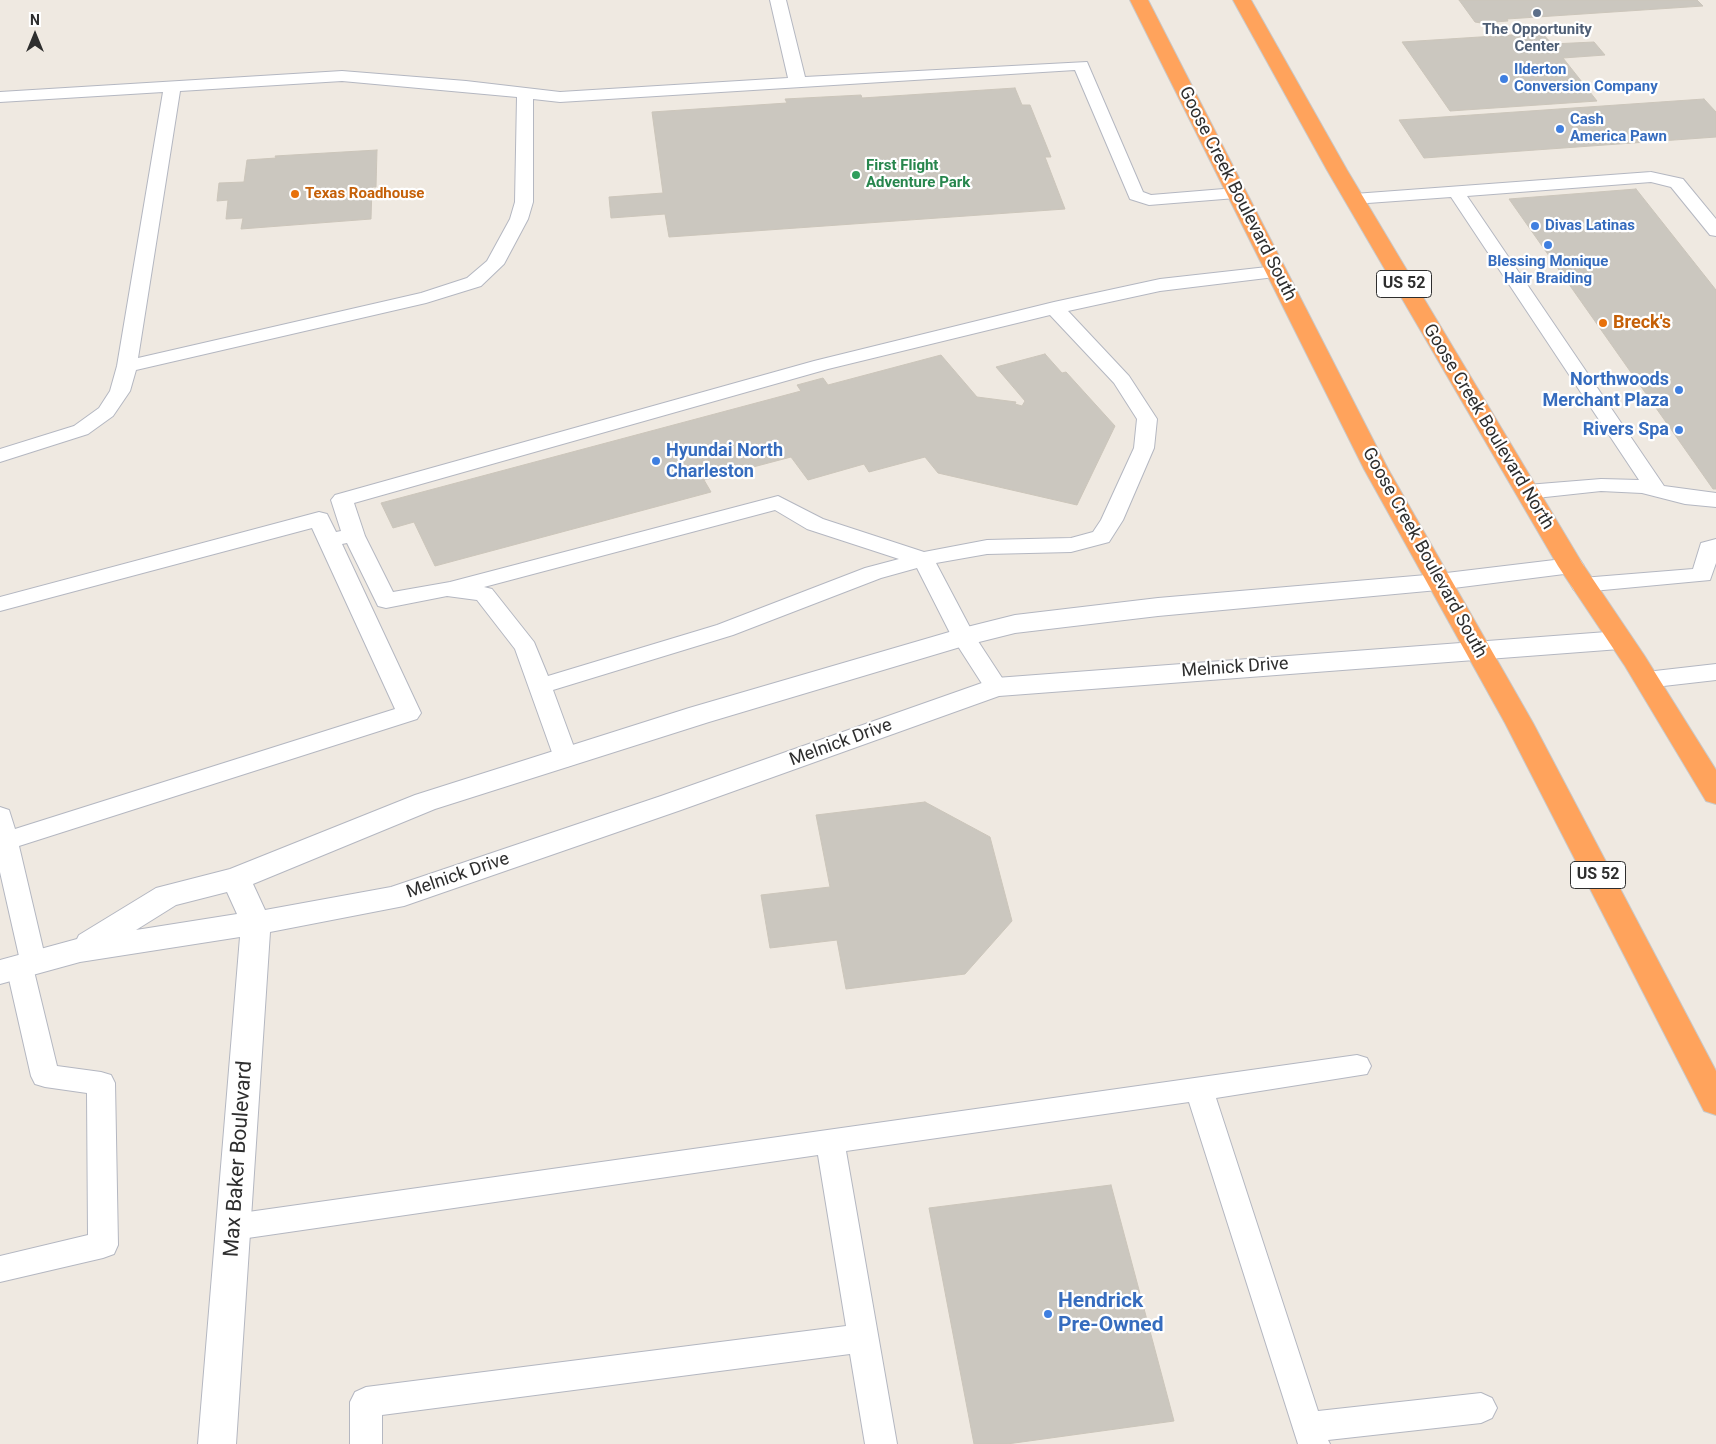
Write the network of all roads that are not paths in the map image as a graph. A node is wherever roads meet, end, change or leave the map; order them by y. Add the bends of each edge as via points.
1 (778, 0) edge
2 (1139, 0) edge
3 (1242, 0) edge
4 (798, 84) junction
5 (172, 87) junction
6 (525, 93) junction
7 (0, 97) edge
8 (1456, 192) junction
9 (1236, 193) junction
10 (1354, 200) junction
11 (1716, 231) edge
12 (1276, 272) junction
13 (1054, 308) junction
14 (127, 366) junction
15 (0, 456) edge
16 (1657, 491) junction
17 (1527, 492) junction
18 (1716, 500) edge
19 (354, 536) junction
20 (329, 540) junction
21 (1716, 546) edge
22 (923, 559) junction
23 (1576, 576) junction
24 (1709, 580) edge
25 (1438, 582) junction
26 (447, 589) junction
27 (0, 604) edge
28 (963, 637) junction
29 (1620, 640) junction
30 (1478, 650) junction
31 (1716, 672) edge
32 (1646, 680) junction
33 (540, 686) junction
34 (996, 687) junction
35 (566, 758) junction
36 (1715, 792) edge
37 (0, 816) edge
38 (2, 842) edge
39 (236, 879) junction
40 (256, 923) junction
41 (80, 950) junction
42 (17, 966) edge
43 (1357, 1066) dead end
44 (1199, 1089) junction
45 (1716, 1102) edge
46 (830, 1141) junction
47 (234, 1227) junction
48 (0, 1268) edge
49 (863, 1338) junction
50 (1481, 1408) dead end
51 (1310, 1436) edge
52 (217, 1444) edge
53 (366, 1444) edge
54 (881, 1444) edge

1 - 4 lane
2 - 9 highway, Goose Creek Boulevard South / US 52
3 - 10 highway, Goose Creek Boulevard North / US 52
4 - 6 lane via 560,97
4 - 9 lane via 1081,65 1136,195 1149,200
5 - 6 lane via 342,76
5 - 7 lane
5 - 14 lane
6 - 14 lane via 524,202 519,219 495,264 474,282 426,297
8 - 10 lane
8 - 11 lane via 1651,176 1677,183
8 - 16 lane
9 - 12 highway, Goose Creek Boulevard South / US 52
10 - 17 highway, Goose Creek Boulevard North / US 52
12 - 13 lane via 1160,285
12 - 25 highway, Goose Creek Boulevard South / US 52 via 1376,469
13 - 19 lane via 821,365 342,500
13 - 22 lane via 1122,380 1147,419 1144,448 1112,520 1101,537 1071,545 987,547
14 - 15 lane via 120,391 106,412 81,430
16 - 17 lane via 1601,485
16 - 18 lane
17 - 23 highway, Goose Creek Boulevard North / US 52
19 - 20 lane
19 - 26 lane via 386,601
20 - 27 lane via 319,519
20 - 38 lane via 409,713
21 - 24 lane via 1709,548
22 - 26 lane via 815,524 778,502
22 - 28 lane
22 - 33 lane via 873,573 725,630
23 - 24 lane
23 - 25 street, Melnick Drive
23 - 29 highway, Goose Creek Boulevard North / US 52
25 - 28 street, Melnick Drive via 1158,607 1015,624
25 - 30 highway, Goose Creek Boulevard South / US 52
26 - 33 lane via 484,594 526,647
28 - 34 lane
28 - 35 street, Melnick Drive
29 - 30 street, Melnick Drive
29 - 32 highway, Goose Creek Boulevard North / US 52
30 - 34 street, Melnick Drive
30 - 45 highway, Goose Creek Boulevard South / US 52 via 1519,722
31 - 32 lane
32 - 36 highway, Goose Creek Boulevard North / US 52
33 - 35 lane
34 - 40 street, Melnick Drive via 671,804 394,898
35 - 39 street, Melnick Drive via 425,802
37 - 38 lane
38 - 42 lane
39 - 40 street, Max Baker Boulevard
39 - 41 street, Melnick Drive via 167,896
40 - 41 street, Melnick Drive
40 - 47 street, Max Baker Boulevard
41 - 42 street, Melnick Drive
42 - 48 lane via 45,1076 101,1083 103,1245
43 - 44 lane
44 - 46 lane
44 - 51 lane
46 - 47 lane
46 - 49 lane
47 - 52 street, Max Baker Boulevard
49 - 53 lane via 366,1402
49 - 54 lane
50 - 51 lane

